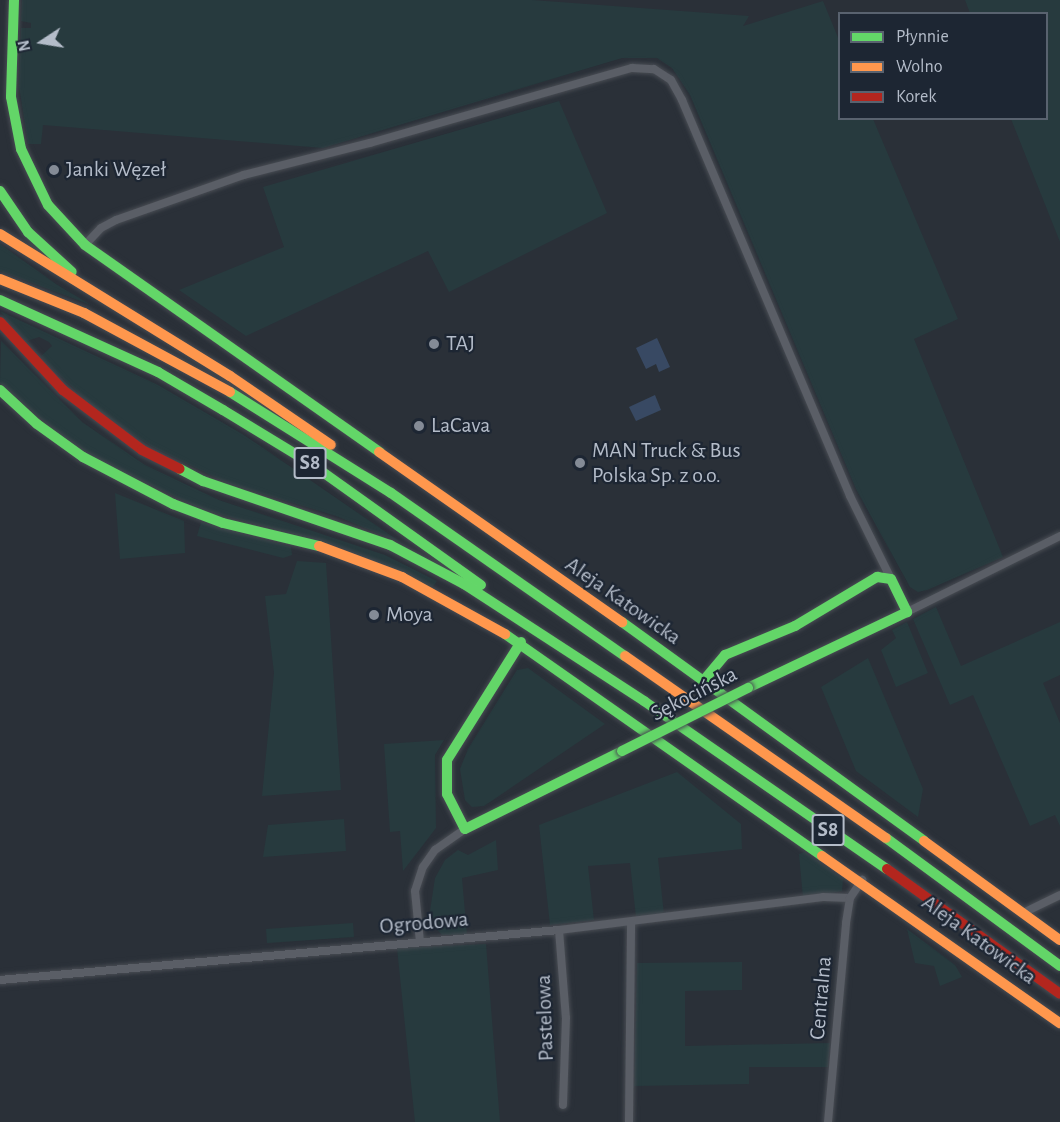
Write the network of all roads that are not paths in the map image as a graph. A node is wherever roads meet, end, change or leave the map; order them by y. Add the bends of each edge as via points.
1 (14, 0) edge
2 (0, 191) edge
3 (0, 234) edge
4 (85, 245) junction
5 (0, 279) edge
6 (0, 300) edge
7 (131, 316) junction
8 (0, 322) edge
9 (0, 390) edge
10 (391, 493) junction
11 (1060, 536) edge
12 (891, 579) junction
13 (907, 612) junction
14 (521, 642) junction
15 (594, 668) junction
16 (704, 680) junction
17 (465, 830) junction
18 (862, 880) junction
19 (1060, 895) edge
20 (850, 898) junction
21 (1023, 913) junction
22 (631, 922) junction
23 (559, 930) junction
24 (1060, 940) edge
25 (420, 942) junction
26 (1060, 966) edge
27 (0, 980) edge
28 (1060, 994) edge
29 (1060, 1023) edge
30 (563, 1105) dead end
31 (629, 1122) edge
32 (828, 1122) edge

1 - 4 main road, Aleja Katowicka via 10,97 21,149 48,205
2 - 7 main road via 44,250
3 - 7 main road
4 - 12 street via 101,228 116,220 253,172 370,143 626,69 654,69 671,80 682,100 850,496
4 - 16 main road, Aleja Katowicka
5 - 10 main road, S8 via 84,313 191,368
6 - 15 main road, S8 via 158,372 310,463
7 - 10 main road via 263,398
8 - 15 main road via 63,390 142,450 203,481 346,528 412,555
9 - 14 main road, Aleja Katowicka via 83,457 173,504 223,523 350,555 453,601
10 - 26 main road, S8 via 874,829
11 - 13 street, Sękocińska
12 - 13 main road
12 - 16 main road via 877,577 795,626 725,655
13 - 17 main road, Sękocińska, bridge
14 - 17 main road via 447,760 447,794
14 - 18 main road, Aleja Katowicka
15 - 28 main road, S8 via 960,920
16 - 21 main road, Aleja Katowicka
17 - 25 street, Sękocińska via 435,850 423,867 415,891
18 - 20 street, Centralna
18 - 29 main road, Aleja Katowicka
19 - 21 street
20 - 22 street, Ogrodowa via 823,897
20 - 32 street, Centralna
21 - 24 main road, Aleja Katowicka
22 - 23 street, Ogrodowa
22 - 31 street
23 - 25 street, Ogrodowa
23 - 30 street, Pastelowa via 566,1018
25 - 27 street, Ogrodowa

